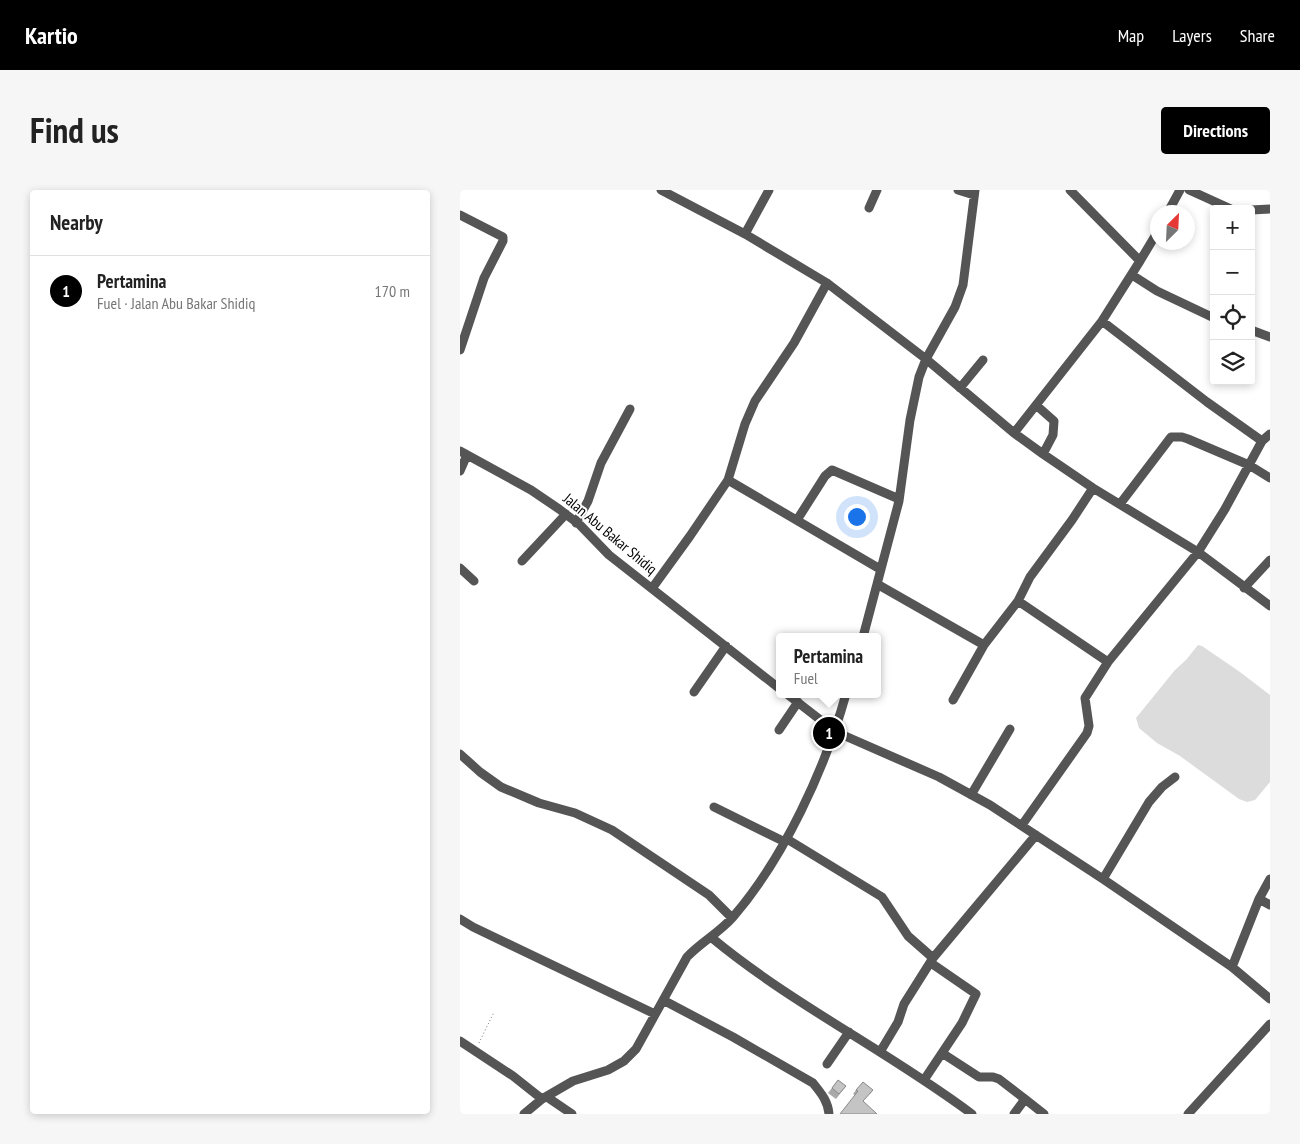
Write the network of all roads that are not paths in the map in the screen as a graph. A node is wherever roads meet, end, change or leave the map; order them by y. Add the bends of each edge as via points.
1 (661, 190) edge
2 (769, 190) edge
3 (877, 190) edge
4 (958, 190) edge
5 (1070, 190) edge
6 (1180, 190) edge
7 (1189, 190) edge
8 (974, 192) edge
9 (679, 194) edge
10 (1172, 205) edge
11 (1222, 205) edge
12 (869, 208) dead end
13 (1270, 209) edge
14 (1255, 210) edge
15 (460, 215) edge
16 (745, 234) junction
17 (1150, 244) edge
18 (1140, 261) junction
19 (1132, 275) junction
20 (827, 284) junction
21 (1210, 316) edge
22 (1102, 321) junction
23 (1255, 331) edge
24 (1270, 336) edge
25 (460, 350) edge
26 (926, 359) junction
27 (983, 360) dead end
28 (960, 388) junction
29 (1036, 405) junction
30 (630, 410) dead end
31 (1014, 433) junction
32 (1270, 434) edge
33 (1262, 441) junction
34 (464, 453) edge
35 (1042, 454) junction
36 (1249, 465) junction
37 (460, 471) edge
38 (1270, 478) edge
39 (728, 480) junction
40 (1093, 488) junction
41 (899, 499) junction
42 (1120, 504) junction
43 (566, 514) junction
44 (798, 520) junction
45 (576, 523) junction
46 (1198, 552) junction
47 (1270, 560) edge
48 (522, 561) dead end
49 (460, 568) edge
50 (880, 569) junction
51 (474, 582) dead end
52 (878, 584) junction
53 (652, 588) junction
54 (1244, 588) junction
55 (1018, 601) junction
56 (1270, 606) edge
57 (864, 633) edge
58 (984, 644) junction
59 (726, 646) junction
60 (1108, 662) junction
61 (776, 686) edge
62 (694, 692) dead end
63 (793, 698) edge
64 (845, 698) edge
65 (954, 700) dead end
66 (798, 702) junction
67 (1010, 729) dead end
68 (779, 730) dead end
69 (836, 732) junction
70 (460, 754) edge
71 (1175, 777) dead end
72 (971, 795) junction
73 (714, 807) dead end
74 (1022, 825) junction
75 (1036, 835) junction
76 (786, 840) junction
77 (1103, 879) junction
78 (1270, 880) edge
79 (1259, 899) junction
80 (1270, 905) edge
81 (732, 918) junction
82 (460, 919) edge
83 (712, 938) junction
84 (932, 960) junction
85 (1232, 967) junction
86 (663, 1000) junction
87 (1270, 1000) edge
88 (656, 1014) junction
89 (1270, 1024) edge
90 (849, 1032) junction
91 (460, 1042) edge
92 (880, 1052) junction
93 (942, 1053) junction
94 (827, 1064) dead end
95 (924, 1080) junction
96 (544, 1098) junction
97 (1025, 1099) junction
98 (524, 1114) edge
99 (572, 1114) edge
100 (829, 1114) edge
101 (972, 1114) edge
102 (1014, 1114) edge
103 (1044, 1114) edge
104 (1188, 1114) edge

1 - 9 street
2 - 16 street
3 - 12 street
4 - 8 street
5 - 18 street
6 - 10 street
7 - 11 street
8 - 26 street via 963,285
9 - 16 street
13 - 14 street
15 - 25 street via 503,241 484,278
16 - 20 street
17 - 18 street
18 - 19 street
19 - 21 street
19 - 22 street
20 - 26 street
20 - 39 street via 794,343 755,401
22 - 29 street
22 - 33 street
23 - 24 street
26 - 28 street
26 - 41 street via 910,420
27 - 28 street
28 - 31 street
29 - 31 street
29 - 35 street via 1054,421 1053,435
30 - 45 street via 601,463 588,501
31 - 35 street
32 - 33 street
33 - 36 street
34 - 37 street
34 - 43 street, Jalan Abu Bakar Shidiq via 531,490
35 - 40 street
36 - 38 street
36 - 42 street via 1188,439 1171,437
36 - 46 street
39 - 44 street
39 - 53 street
40 - 42 street
40 - 55 street via 1030,577
41 - 44 street via 832,470
41 - 50 street
42 - 46 street
43 - 45 street, Jalan Abu Bakar Shidiq
43 - 48 street
44 - 50 street
45 - 53 street, Jalan Abu Bakar Shidiq via 609,555
46 - 54 street
46 - 60 street
47 - 54 street
49 - 51 street
50 - 52 street
52 - 57 street
52 - 58 street
53 - 59 street, Jalan Abu Bakar Shidiq
54 - 56 street
55 - 58 street
55 - 60 street
58 - 65 street
59 - 61 street, Jalan Abu Bakar Shidiq
59 - 62 street
60 - 74 street via 1084,698 1089,726 1087,733
63 - 66 street
64 - 69 street
66 - 68 street
66 - 69 street
67 - 72 street
69 - 72 street via 890,754
69 - 76 street
70 - 81 street via 501,787 612,830 708,895
71 - 77 street via 1149,802
72 - 74 street
73 - 76 street
74 - 75 street
75 - 77 street
75 - 84 street
76 - 81 street via 763,878
76 - 84 street via 882,897 908,936
77 - 85 street
78 - 79 street
79 - 80 street
79 - 85 street
81 - 83 street
82 - 88 street
83 - 86 street via 687,957
83 - 90 street via 768,981
84 - 92 street via 904,1004 898,1022
84 - 93 street via 976,994
85 - 87 street
86 - 88 street
86 - 100 street via 726,1032 813,1083 828,1106
88 - 96 street via 636,1049 624,1061 608,1070 573,1081
89 - 104 street
90 - 92 street
90 - 94 street
91 - 96 street
92 - 95 street
93 - 95 street
93 - 97 street via 978,1077 999,1079
95 - 101 street
96 - 98 street
96 - 99 street
97 - 102 street
97 - 103 street

